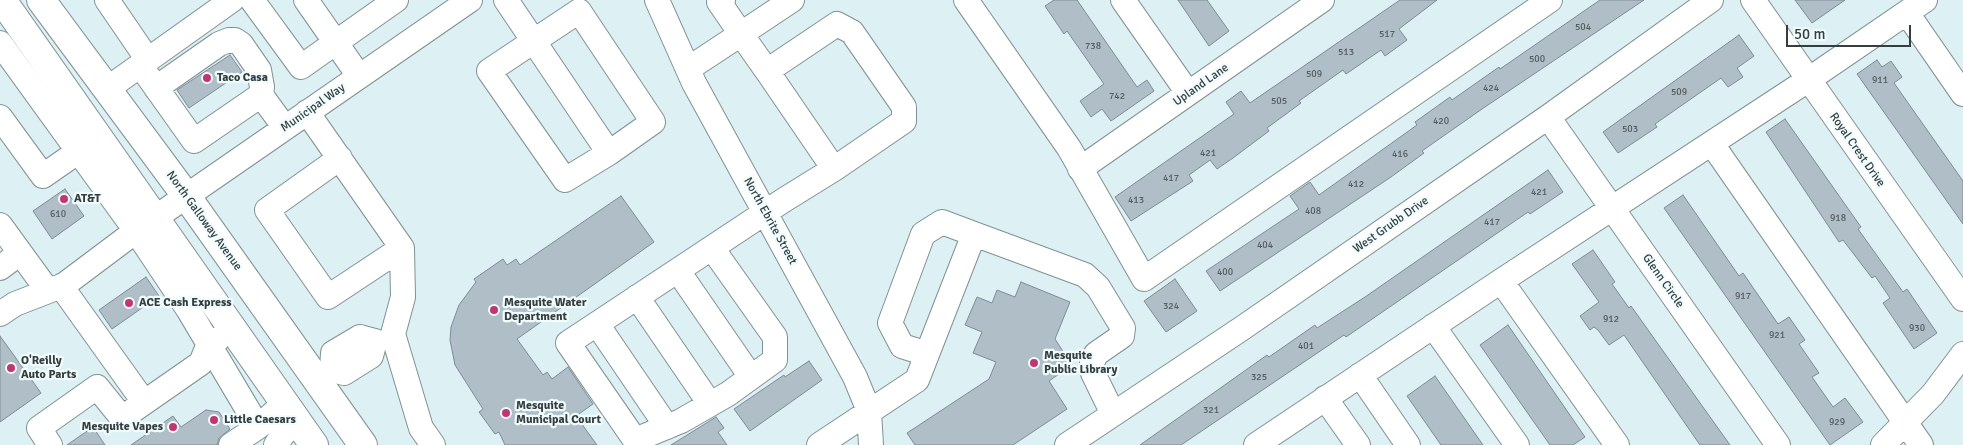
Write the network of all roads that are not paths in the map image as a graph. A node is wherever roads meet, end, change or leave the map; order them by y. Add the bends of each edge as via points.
1 (2, 0) edge
2 (41, 0) edge
3 (107, 0) edge
4 (232, 0) edge
5 (252, 0) edge
6 (306, 0) edge
7 (396, 0) edge
8 (470, 0) edge
9 (506, 0) edge
10 (657, 0) edge
11 (723, 0) edge
12 (792, 0) edge
13 (966, 0) edge
14 (1123, 0) edge
15 (1322, 0) edge
16 (1550, 0) edge
17 (1711, 0) edge
18 (1753, 0) edge
19 (1916, 6) edge
20 (1296, 7) edge
21 (742, 34) junction
22 (534, 39) junction
23 (336, 42) junction
24 (3, 54) edge
25 (144, 62) junction
26 (688, 69) junction
27 (767, 71) junction
28 (359, 76) junction
29 (1808, 80) junction
30 (156, 88) junction
31 (107, 89) junction
32 (1188, 93) junction
33 (1963, 94) edge
34 (261, 95) junction
35 (308, 112) junction
36 (0, 116) edge
37 (1548, 117) junction
38 (285, 128) junction
39 (99, 137) junction
40 (1712, 144) junction
41 (77, 152) junction
42 (609, 153) junction
43 (340, 158) junction
44 (834, 168) junction
45 (1080, 169) junction
46 (187, 197) junction
47 (1612, 209) junction
48 (765, 213) junction
49 (0, 225) edge
50 (146, 225) junction
51 (974, 234) junction
52 (402, 248) junction
53 (712, 248) junction
54 (20, 253) junction
55 (0, 268) edge
56 (678, 271) junction
57 (1502, 280) junction
58 (54, 289) junction
59 (637, 297) junction
60 (1963, 299) edge
61 (199, 302) junction
62 (0, 314) edge
63 (597, 324) junction
64 (1433, 326) junction
65 (232, 327) junction
66 (384, 338) junction
67 (208, 346) junction
68 (927, 354) junction
69 (1963, 354) edge
70 (325, 375) junction
71 (1360, 375) junction
72 (751, 377) junction
73 (1325, 398) junction
74 (144, 402) junction
75 (710, 404) junction
76 (868, 411) junction
77 (292, 412) junction
78 (1113, 414) junction
79 (1904, 423) junction
80 (258, 427) junction
81 (667, 427) junction
82 (50, 445) edge
83 (231, 445) edge
84 (276, 445) edge
85 (314, 445) edge
86 (363, 445) edge
87 (433, 445) edge
88 (819, 445) edge
89 (870, 445) edge
90 (1066, 445) edge
91 (1256, 445) edge
92 (1358, 445) edge
93 (1408, 445) edge
94 (1517, 445) edge
95 (1617, 445) edge
96 (1778, 445) edge
97 (1883, 445) edge
98 (1921, 445) edge

1 - 39 main road
2 - 31 main road, North Galloway Avenue
3 - 25 street
4 - 25 street
5 - 23 street via 301,67
6 - 23 street
7 - 23 street
8 - 28 street, Municipal Way
9 - 22 street
10 - 26 street, North Ebrite Street
11 - 21 street via 719,2
12 - 21 street
13 - 45 street via 1069,148
14 - 32 street
15 - 20 street, Upland Lane
16 - 45 street via 1144,279
17 - 37 street, West Grubb Drive
18 - 29 street, Royal Crest Drive
19 - 29 street
19 - 33 street
20 - 32 street, Upland Lane
21 - 26 street
21 - 27 street
22 - 42 street
22 - 42 street via 489,71 565,180
22 - 42 street via 579,11 648,114 653,122
23 - 28 street
24 - 41 street
25 - 30 street
25 - 31 street
26 - 48 street, North Ebrite Street
27 - 44 street
27 - 44 street via 837,24 852,32 904,107 904,121
28 - 35 street, Municipal Way
29 - 40 street
29 - 60 street, Royal Crest Drive
30 - 34 street via 194,141
30 - 34 street via 229,40 241,44 259,70
31 - 46 main road, North Galloway Avenue
32 - 45 street, Upland Lane
34 - 38 street
35 - 38 street, Municipal Way
35 - 43 street
36 - 41 street via 43,176
37 - 47 street, Glenn Circle
37 - 78 street, West Grubb Drive
38 - 46 street, Municipal Way
39 - 41 street
39 - 50 main road
40 - 47 street
40 - 79 street
41 - 50 street
43 - 52 street
43 - 52 street via 267,210 328,297
44 - 48 street
46 - 50 street, Municipal Way
46 - 70 main road, North Galloway Avenue
47 - 57 street
47 - 96 street, Glenn Circle
48 - 53 street
48 - 76 street, North Ebrite Street via 855,377
49 - 54 street
50 - 58 street, Municipal Way
50 - 61 main road
51 - 68 street
51 - 68 street via 942,222 924,234 890,322 902,346
51 - 78 street via 1085,275 1098,288 1123,328 1122,336 1096,354 1092,363 1093,373
52 - 66 street via 403,298
53 - 56 street
53 - 72 street via 775,337 775,360
54 - 55 street
54 - 58 street
56 - 59 street
56 - 72 street
57 - 64 street
57 - 95 street
58 - 62 street, Municipal Way via 15,304
58 - 74 street
59 - 63 street
59 - 75 street
61 - 65 main road
61 - 67 street
63 - 81 street
63 - 81 street via 568,343 635,440
64 - 71 street
64 - 94 street
65 - 67 street
65 - 77 main road
66 - 70 street via 371,356 344,373
66 - 87 street via 421,428
67 - 74 street via 201,363
67 - 80 street
68 - 76 street via 917,380
69 - 79 street via 1933,394
70 - 77 main road
70 - 86 main road, North Galloway Avenue
71 - 73 street
71 - 93 street
72 - 75 street
73 - 91 street
73 - 92 street
74 - 82 street via 122,418 97,387 38,428
75 - 81 street
76 - 88 street
76 - 89 street, North Ebrite Street
77 - 80 street
77 - 84 street
77 - 85 main road
78 - 90 street, West Grubb Drive
79 - 97 street
79 - 98 street
80 - 83 street

